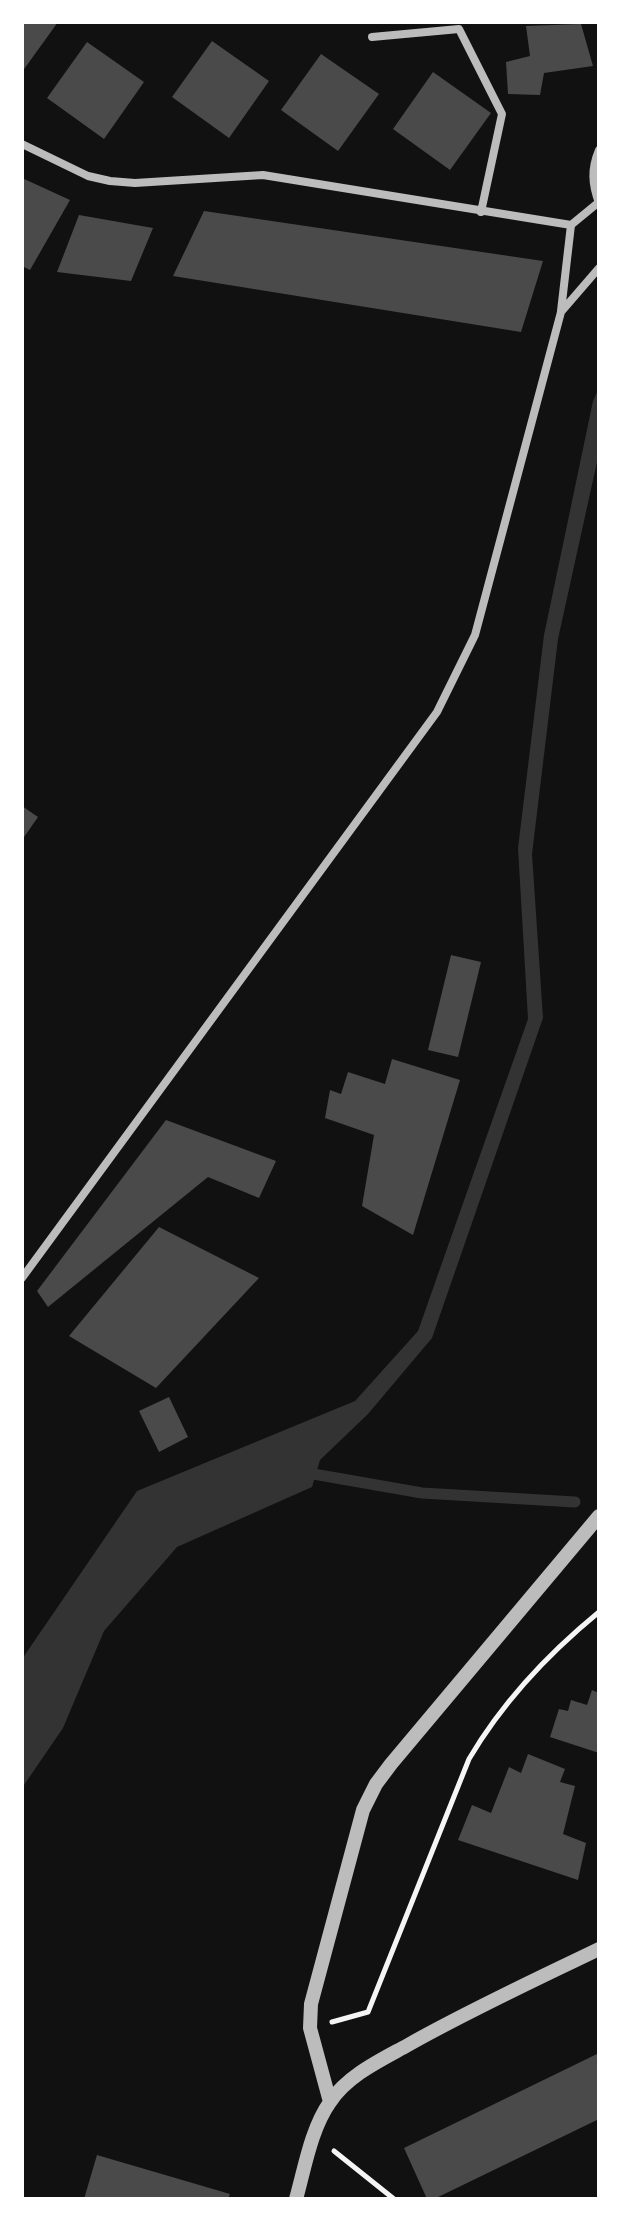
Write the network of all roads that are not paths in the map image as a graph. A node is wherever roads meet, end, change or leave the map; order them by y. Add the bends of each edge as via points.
1 (372, 37) dead end
2 (22, 144) edge
3 (599, 150) edge
4 (599, 202) edge
5 (481, 212) junction
6 (571, 225) junction
7 (599, 268) edge
8 (561, 312) junction
9 (22, 1278) edge
10 (599, 1516) edge
11 (599, 1949) edge
12 (330, 2102) junction
13 (296, 2199) edge

1 - 5 street via 459,29 502,114
2 - 5 street via 110,181 263,175
3 - 4 street via 593,169
4 - 6 street
5 - 6 street
6 - 8 street
7 - 8 street
8 - 9 street via 475,635 437,712
10 - 12 street via 376,1784 363,1810 311,2004 310,2028
11 - 12 street via 400,2050 360,2073
12 - 13 street

